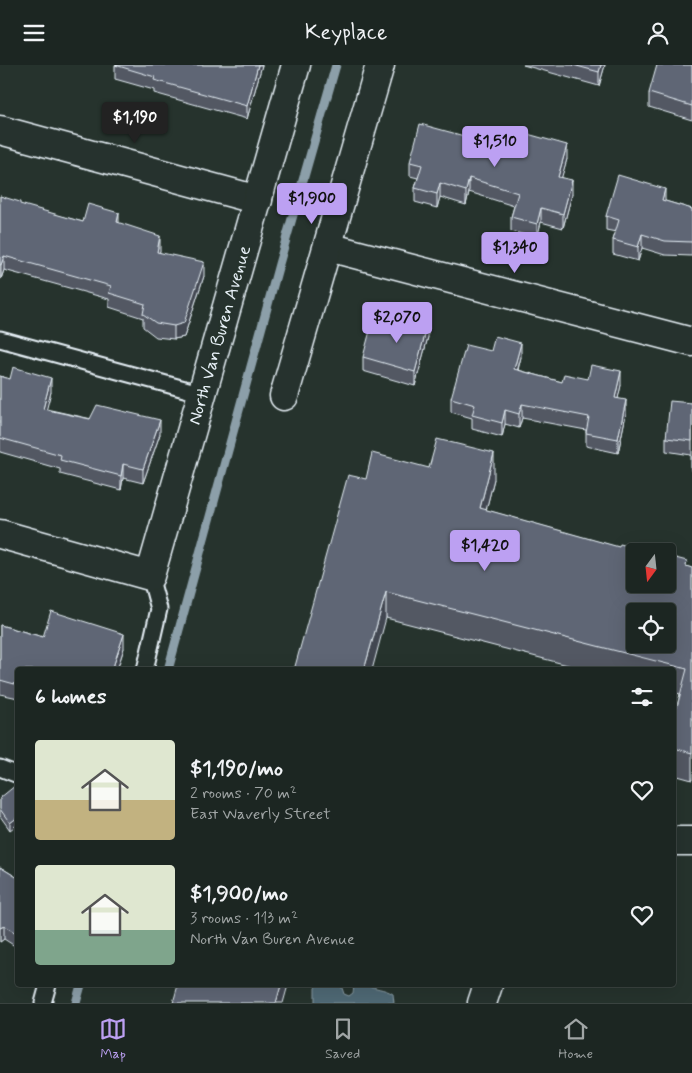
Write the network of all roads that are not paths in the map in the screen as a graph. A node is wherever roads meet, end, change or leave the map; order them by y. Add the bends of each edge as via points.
1 (296, 65) edge
2 (380, 65) edge
3 (0, 130) edge
4 (258, 200) junction
5 (328, 247) junction
6 (0, 339) edge
7 (692, 342) edge
8 (202, 394) junction
9 (284, 396) dead end
10 (0, 534) edge
11 (150, 576) junction
12 (146, 667) edge
13 (0, 768) edge
14 (15, 774) edge
15 (676, 841) edge
16 (692, 841) edge
17 (48, 987) edge
18 (487, 987) edge
19 (44, 1003) edge
20 (482, 1003) edge

1 - 4 street, North Van Buren Avenue
2 - 5 street
3 - 4 street
4 - 8 street, North Van Buren Avenue
5 - 7 street
5 - 9 street
6 - 8 lane
8 - 11 street, North Van Buren Avenue
10 - 11 street
11 - 12 lane via 159,609
13 - 14 lane
15 - 16 street
17 - 19 lane
18 - 20 street

